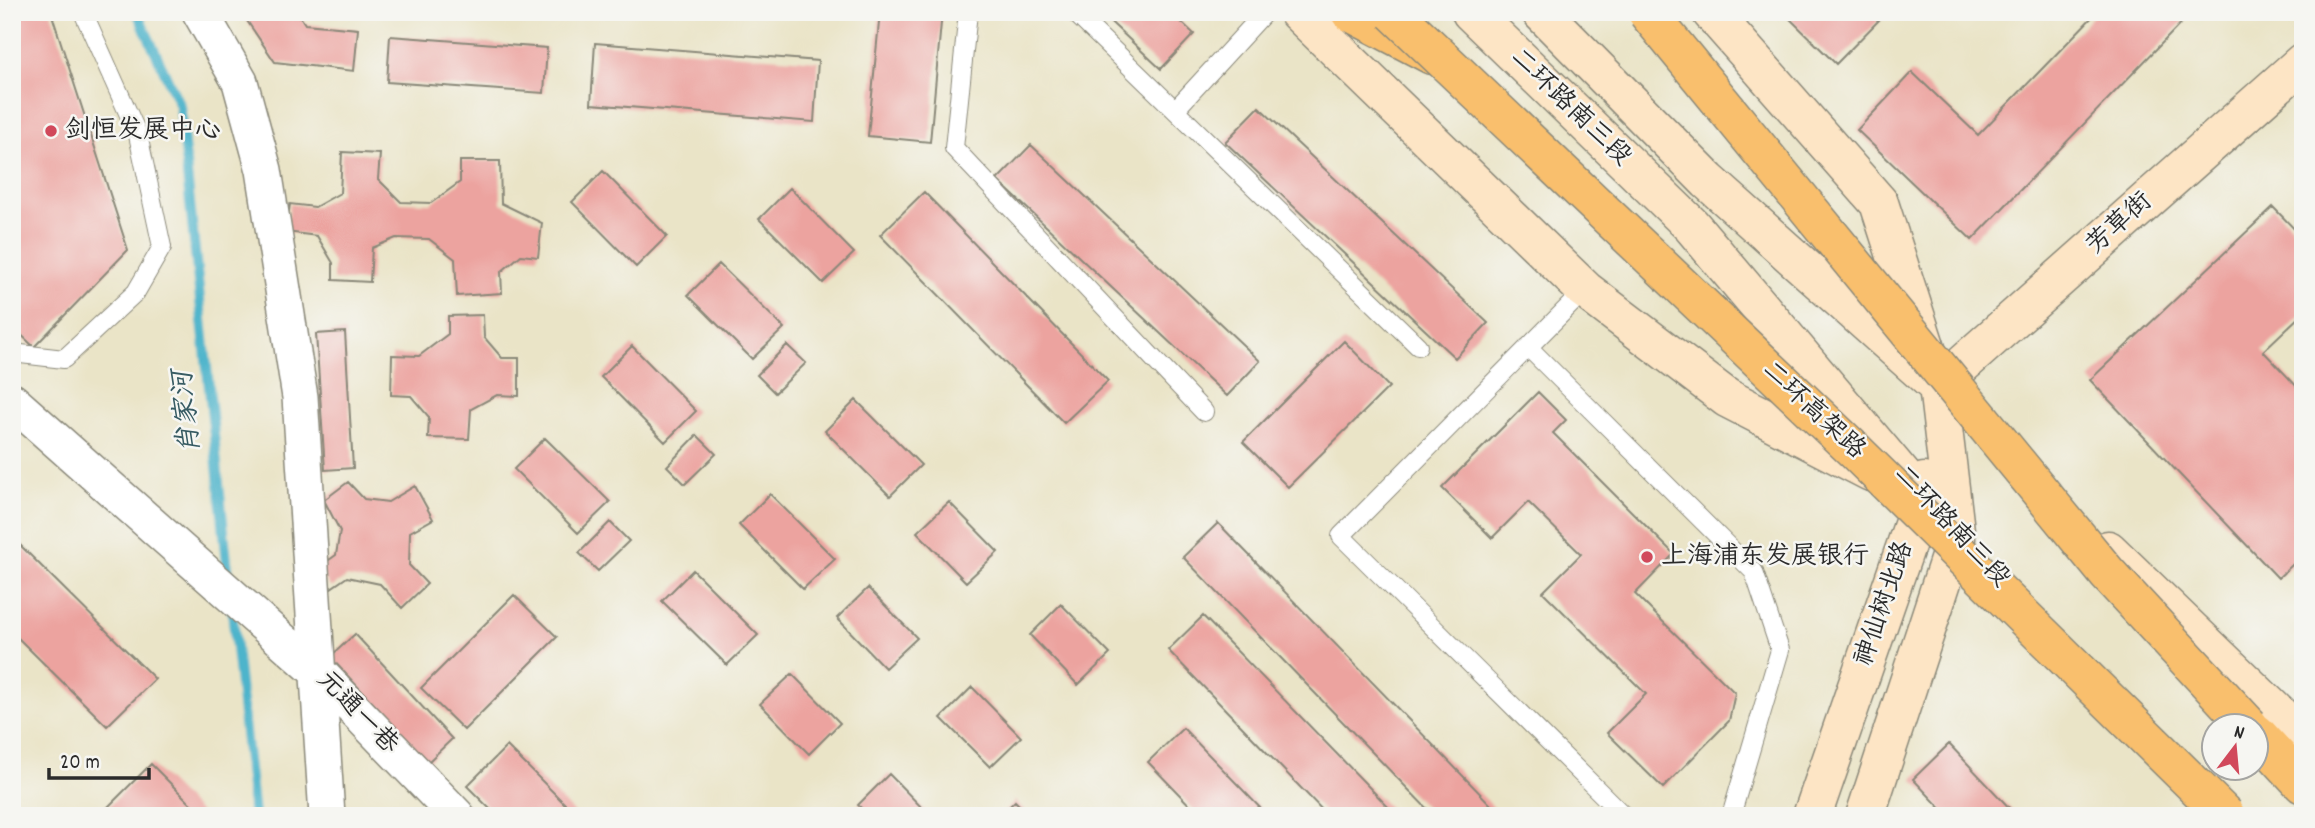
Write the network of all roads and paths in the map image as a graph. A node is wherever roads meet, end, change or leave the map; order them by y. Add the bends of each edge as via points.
1 (83, 12) edge
2 (200, 12) edge
3 (968, 12) edge
4 (1074, 12) edge
5 (1265, 12) edge
6 (1298, 12) edge
7 (1350, 12) edge
8 (1393, 12) edge
9 (1541, 12) edge
10 (1647, 12) edge
11 (1711, 12) edge
12 (1478, 19) edge
13 (1441, 60) junction
14 (2303, 62) edge
15 (1175, 110) junction
16 (1585, 290) junction
17 (1418, 346) dead end
18 (1528, 347) junction
19 (12, 353) edge
20 (1938, 386) junction
21 (12, 401) edge
22 (1204, 412) dead end
23 (1922, 499) junction
24 (1956, 539) junction
25 (318, 673) junction
26 (2236, 712) edge
27 (2303, 738) edge
28 (2270, 748) edge
29 (2303, 784) edge
30 (327, 816) edge
31 (457, 816) edge
32 (1624, 816) edge
33 (1731, 816) edge
34 (1812, 816) edge
35 (1865, 816) edge
36 (2226, 816) edge
37 (2242, 816) edge

1 - 19 lane via 138,135 162,247 136,292 64,359
2 - 25 street via 240,82 264,170 300,397
3 - 22 lane via 954,148
4 - 15 lane
5 - 15 lane
6 - 16 main road
7 - 13 highway
8 - 13 highway, 二环高架路, bridge
9 - 20 main road, 二环路南三段 via 1708,181
10 - 26 highway, bridge via 2107,573
11 - 20 main road via 1880,203
12 - 23 main road, 二环路南三段 via 1690,225
13 - 36 highway, 二环高架路, bridge via 1855,451
14 - 20 main road, 芳草街
15 - 17 lane
16 - 18 lane
16 - 23 main road via 1727,398
18 - 32 lane via 1341,536
18 - 33 lane via 1754,572 1780,650
20 - 23 main road, 神仙树北路
20 - 24 main road
20 - 27 main road, 二环路南三段
21 - 25 street, 元通一巷
23 - 24 main road, 二环路南三段
23 - 34 main road, 神仙树北路
24 - 35 main road
24 - 37 main road, 二环路南三段
25 - 30 street
25 - 31 street, 元通一巷
28 - 29 highway

